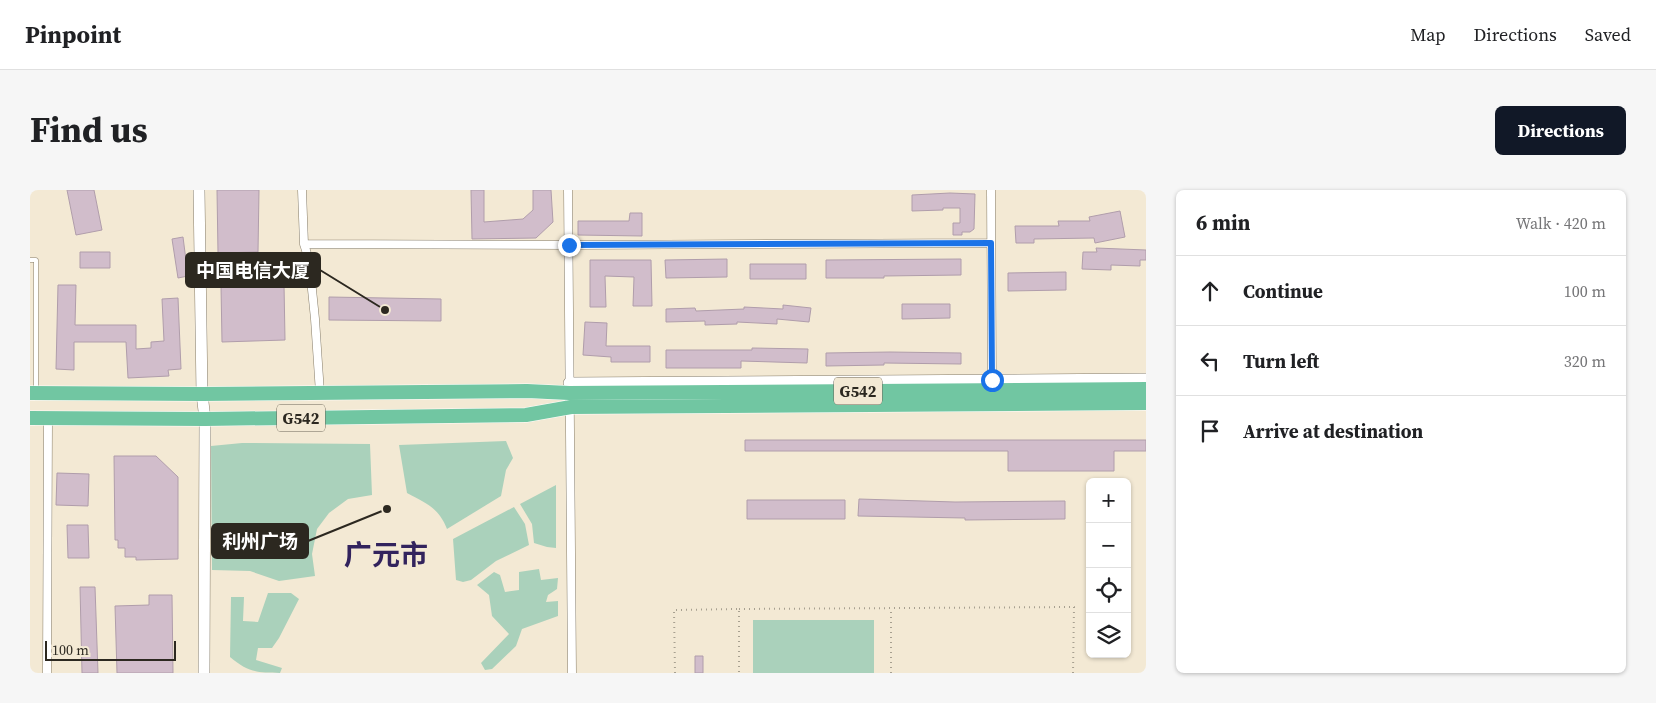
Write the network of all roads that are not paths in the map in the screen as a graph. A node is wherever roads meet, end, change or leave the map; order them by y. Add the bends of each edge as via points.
1 (198, 190) edge
2 (302, 190) edge
3 (568, 190) edge
4 (991, 190) edge
5 (991, 243) junction
6 (304, 244) junction
7 (569, 245) junction
8 (30, 260) edge
9 (1146, 379) edge
10 (992, 385) junction
11 (569, 388) junction
12 (1146, 389) edge
13 (33, 393) edge
14 (320, 393) junction
15 (202, 394) junction
16 (1146, 403) edge
17 (992, 404) junction
18 (570, 407) junction
19 (30, 418) edge
20 (48, 419) junction
21 (205, 419) junction
22 (48, 673) edge
23 (204, 673) edge
24 (572, 673) edge

1 - 15 street
2 - 6 street
3 - 7 street
4 - 5 street
5 - 7 street
5 - 10 street
6 - 7 street
6 - 14 street via 309,260
7 - 11 street
8 - 13 lane via 36,260
9 - 10 street
10 - 11 highway, G542
10 - 12 highway, G542
10 - 17 street
11 - 14 highway, G542
11 - 18 street
13 - 15 highway, G542
14 - 15 highway, G542
15 - 21 street
16 - 17 highway, G542
17 - 18 highway, G542
18 - 21 highway, G542 via 526,414
18 - 24 street
19 - 20 highway, G542
20 - 21 highway, G542
20 - 22 street
21 - 23 street

